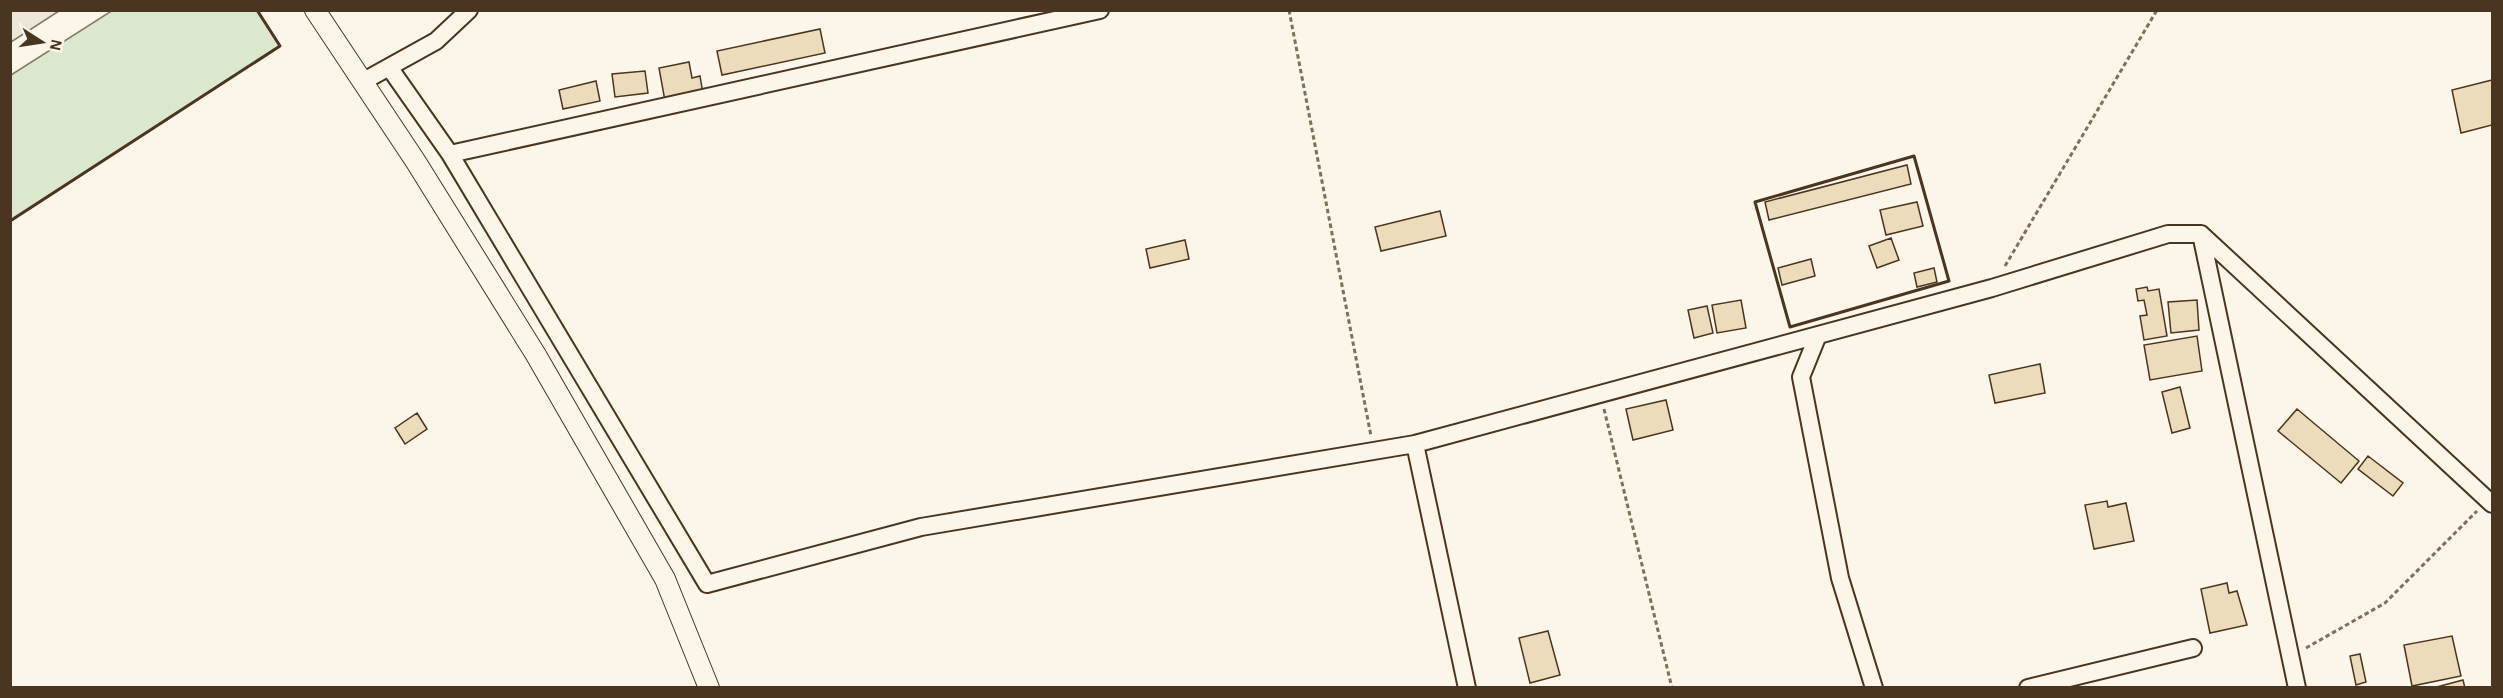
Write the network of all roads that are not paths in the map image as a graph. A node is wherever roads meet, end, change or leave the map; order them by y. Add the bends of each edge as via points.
1 (315, 10) edge
2 (469, 10) edge
3 (1100, 10) edge
4 (390, 67) junction
5 (362, 82) junction
6 (450, 154) junction
7 (2201, 234) junction
8 (1818, 335) junction
9 (1415, 444) junction
10 (2490, 502) edge
11 (2193, 648) dead end
12 (709, 687) edge
13 (1467, 687) edge
14 (1874, 687) edge
15 (2028, 687) edge
16 (2297, 687) edge

1 - 5 street
2 - 4 street via 436,41
3 - 6 street
4 - 5 street
4 - 6 street
5 - 12 street via 536,355 643,540 665,579
6 - 9 street via 707,584 921,527
7 - 8 street via 2168,234 1992,288
7 - 10 street
7 - 16 street
8 - 9 street
8 - 14 street via 1801,377 1840,578
9 - 13 street
11 - 15 street

